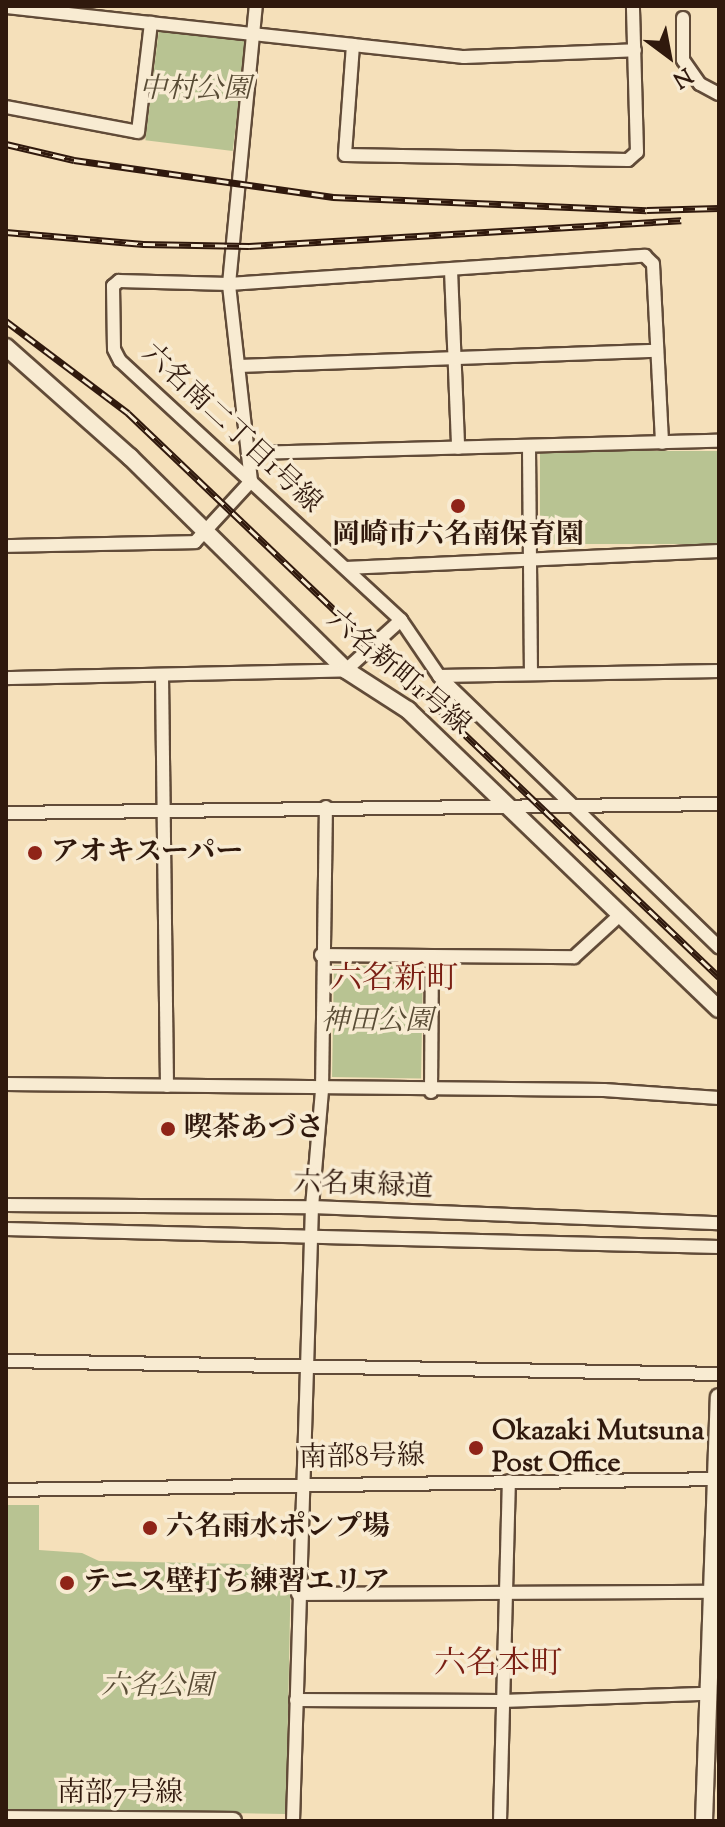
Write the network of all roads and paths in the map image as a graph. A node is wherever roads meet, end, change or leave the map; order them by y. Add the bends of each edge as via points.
1 (256, 6) edge
2 (633, 6) edge
3 (6, 7) edge
4 (683, 18) dead end
5 (151, 23) junction
6 (253, 34) junction
7 (353, 45) junction
8 (635, 50) junction
9 (719, 94) edge
10 (6, 107) edge
11 (451, 270) junction
12 (229, 284) junction
13 (6, 347) edge
14 (657, 351) junction
15 (455, 358) junction
16 (238, 366) junction
17 (719, 441) edge
18 (662, 443) junction
19 (458, 448) junction
20 (529, 448) junction
21 (248, 453) junction
22 (251, 481) junction
23 (205, 530) junction
24 (6, 546) edge
25 (719, 551) edge
26 (531, 559) junction
27 (346, 568) junction
28 (401, 620) junction
29 (346, 670) junction
30 (719, 671) edge
31 (531, 674) junction
32 (162, 676) junction
33 (439, 676) junction
34 (6, 678) edge
35 (506, 804) junction
36 (571, 804) junction
37 (719, 804) edge
38 (326, 807) junction
39 (165, 811) junction
40 (6, 813) edge
41 (621, 914) junction
42 (719, 947) edge
43 (321, 955) junction
44 (432, 957) junction
45 (719, 1009) edge
46 (6, 1084) edge
47 (167, 1086) junction
48 (322, 1090) junction
49 (431, 1092) junction
50 (719, 1098) edge
51 (6, 1205) edge
52 (312, 1207) junction
53 (719, 1223) edge
54 (6, 1229) edge
55 (313, 1235) junction
56 (719, 1247) edge
57 (6, 1361) edge
58 (306, 1369) junction
59 (719, 1374) edge
60 (719, 1397) edge
61 (718, 1479) edge
62 (509, 1481) junction
63 (302, 1483) junction
64 (6, 1490) edge
65 (711, 1592) junction
66 (298, 1594) junction
67 (506, 1596) junction
68 (707, 1694) junction
69 (296, 1700) junction
70 (502, 1701) junction
71 (6, 1819) edge
72 (92, 1820) edge
73 (233, 1821) edge
74 (293, 1821) edge
75 (500, 1821) edge
76 (704, 1821) edge

1 - 6 street
2 - 8 street
3 - 5 street
4 - 9 street via 683,60 700,84
5 - 6 street
5 - 10 street via 138,132
6 - 7 street
6 - 12 street
7 - 8 street via 464,57
7 - 8 street via 345,155 486,161 635,157
11 - 12 street
11 - 14 street via 645,256 653,264
11 - 15 street
12 - 16 street
12 - 22 street, 六名南二丁目1号線 via 119,281 113,286 114,349 120,361
13 - 23 street, 六名新町1号線
14 - 15 street
14 - 18 street
15 - 16 street
15 - 19 street
16 - 21 street
17 - 18 street
18 - 20 street
19 - 20 street
19 - 21 street
20 - 26 street
21 - 22 street
22 - 23 street
22 - 27 street, 六名南二丁目1号線
23 - 24 street via 195,542
23 - 29 street, 六名新町1号線
25 - 26 street
26 - 27 street
26 - 31 street
27 - 28 street, 六名南二丁目1号線
28 - 29 street
28 - 33 street
29 - 32 street
29 - 35 street, 六名新町1号線 via 408,710
30 - 31 street
31 - 33 street
32 - 34 street
32 - 39 street
33 - 36 street
35 - 36 street
35 - 38 street
35 - 41 street, 六名新町1号線
36 - 37 street
36 - 42 street
38 - 39 street
38 - 43 street
39 - 40 street
39 - 47 street
41 - 44 street via 574,957
41 - 45 street, 六名新町1号線
43 - 44 street
43 - 48 street
44 - 49 street
46 - 47 street
47 - 48 street
48 - 49 street
48 - 52 street
49 - 50 street via 604,1090
51 - 52 street, 六名東緑道
52 - 53 street, 六名東緑道
52 - 55 street
54 - 55 street, 六名東緑道
55 - 56 street, 六名東緑道
55 - 58 street
57 - 58 street
58 - 59 street
58 - 63 street
60 - 61 street
61 - 62 street, 南部8号線
61 - 65 street
62 - 63 street, 南部8号線
62 - 67 street
63 - 64 street, 南部8号線
63 - 66 street
65 - 67 street
65 - 68 street
66 - 67 street
66 - 69 street
67 - 70 street
68 - 70 street
68 - 76 street
69 - 70 street
69 - 74 street
70 - 75 street
71 - 72 street, 南部7号線
72 - 73 street, 南部7号線

